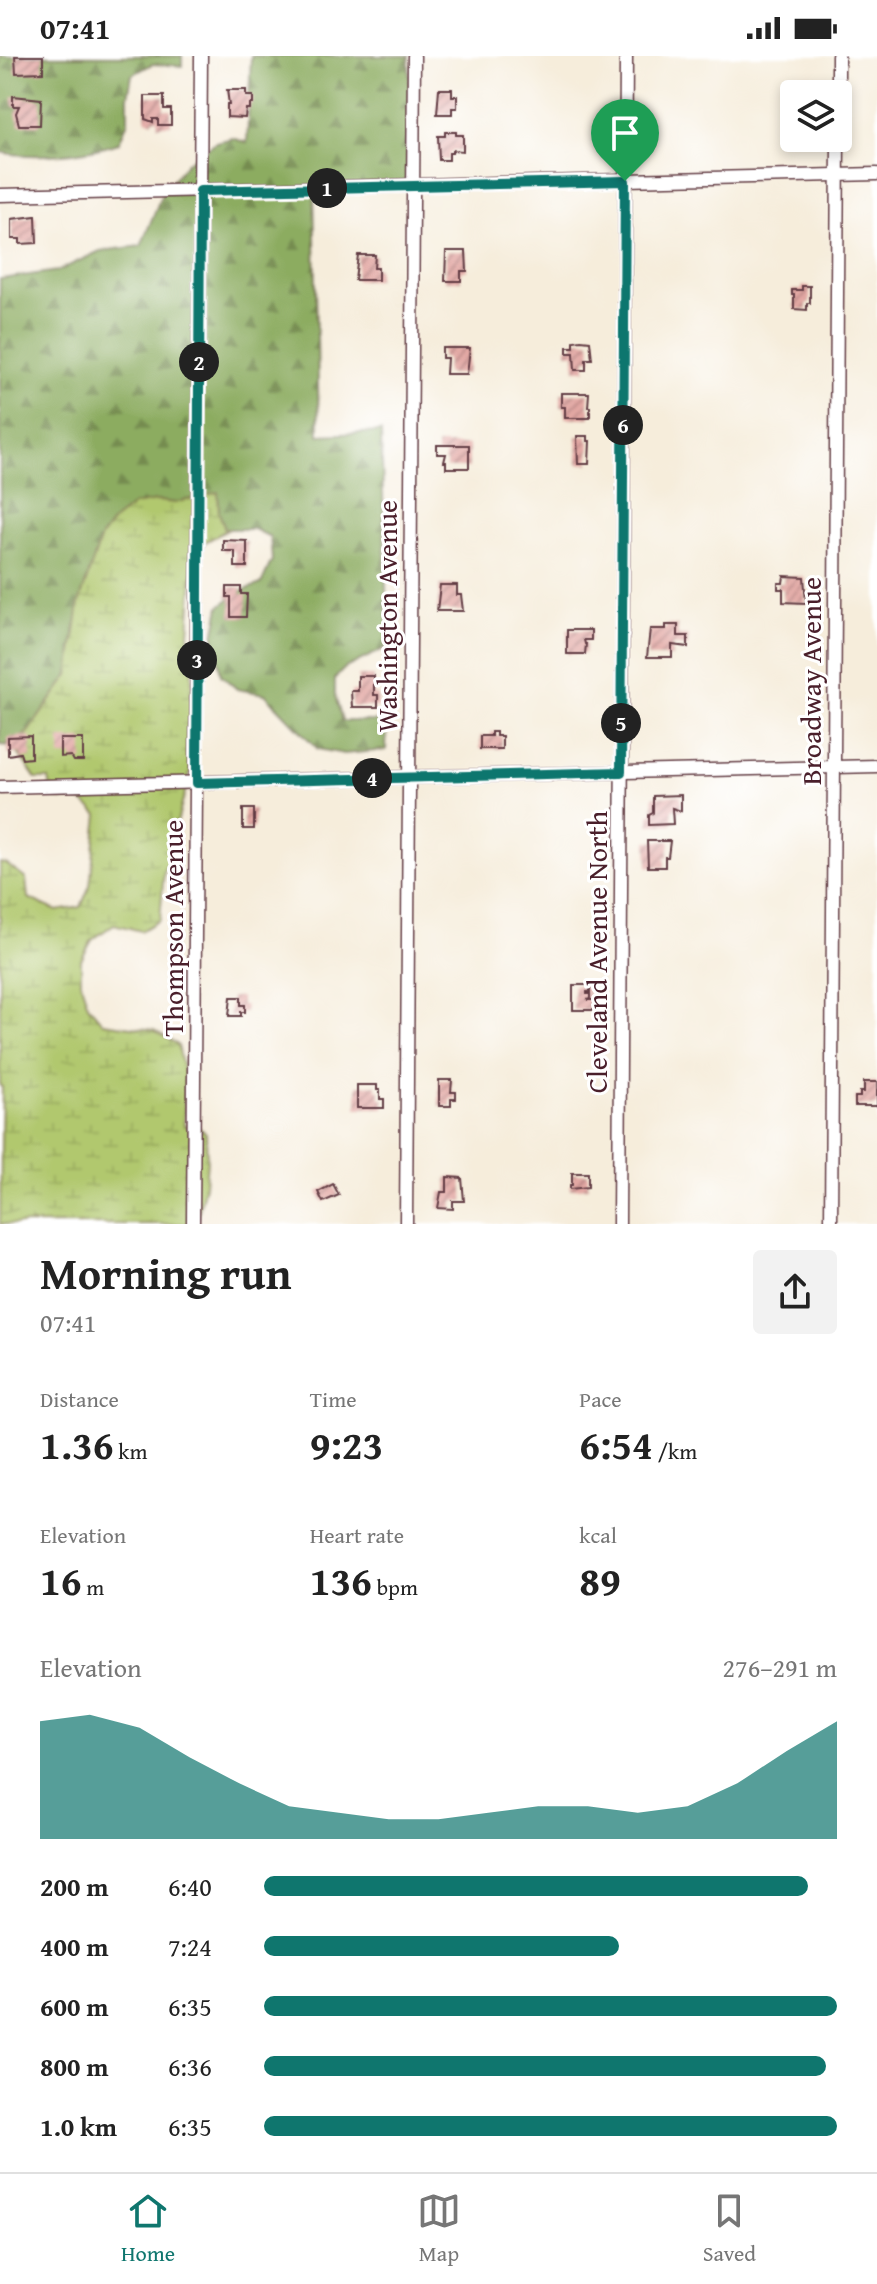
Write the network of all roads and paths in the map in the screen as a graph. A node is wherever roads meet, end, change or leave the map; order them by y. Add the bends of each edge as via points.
1 (201, 56) edge
2 (414, 56) edge
3 (626, 56) edge
4 (838, 56) edge
5 (838, 80) edge
6 (838, 152) edge
7 (877, 174) edge
8 (837, 175) junction
9 (625, 181) junction
10 (413, 186) junction
11 (200, 191) junction
12 (0, 195) edge
13 (877, 766) edge
14 (833, 767) junction
15 (621, 772) junction
16 (409, 777) junction
17 (197, 783) junction
18 (0, 787) edge
19 (193, 1224) edge
20 (406, 1224) edge
21 (619, 1224) edge
22 (831, 1224) edge

1 - 11 street, Thompson Avenue
2 - 10 street, Washington Avenue
3 - 9 street, Cleveland Avenue North
4 - 5 street
6 - 8 street, Broadway Avenue
7 - 8 street
8 - 9 street
8 - 14 street, Broadway Avenue
9 - 10 street
9 - 15 street, Cleveland Avenue North
10 - 11 street
10 - 16 street, Washington Avenue
11 - 12 street
11 - 17 street, Thompson Avenue
13 - 14 street
14 - 15 street
14 - 22 street, Broadway Avenue
15 - 16 street
15 - 21 street, Cleveland Avenue North
16 - 17 street
16 - 20 street, Washington Avenue
17 - 18 street
17 - 19 street, Thompson Avenue

